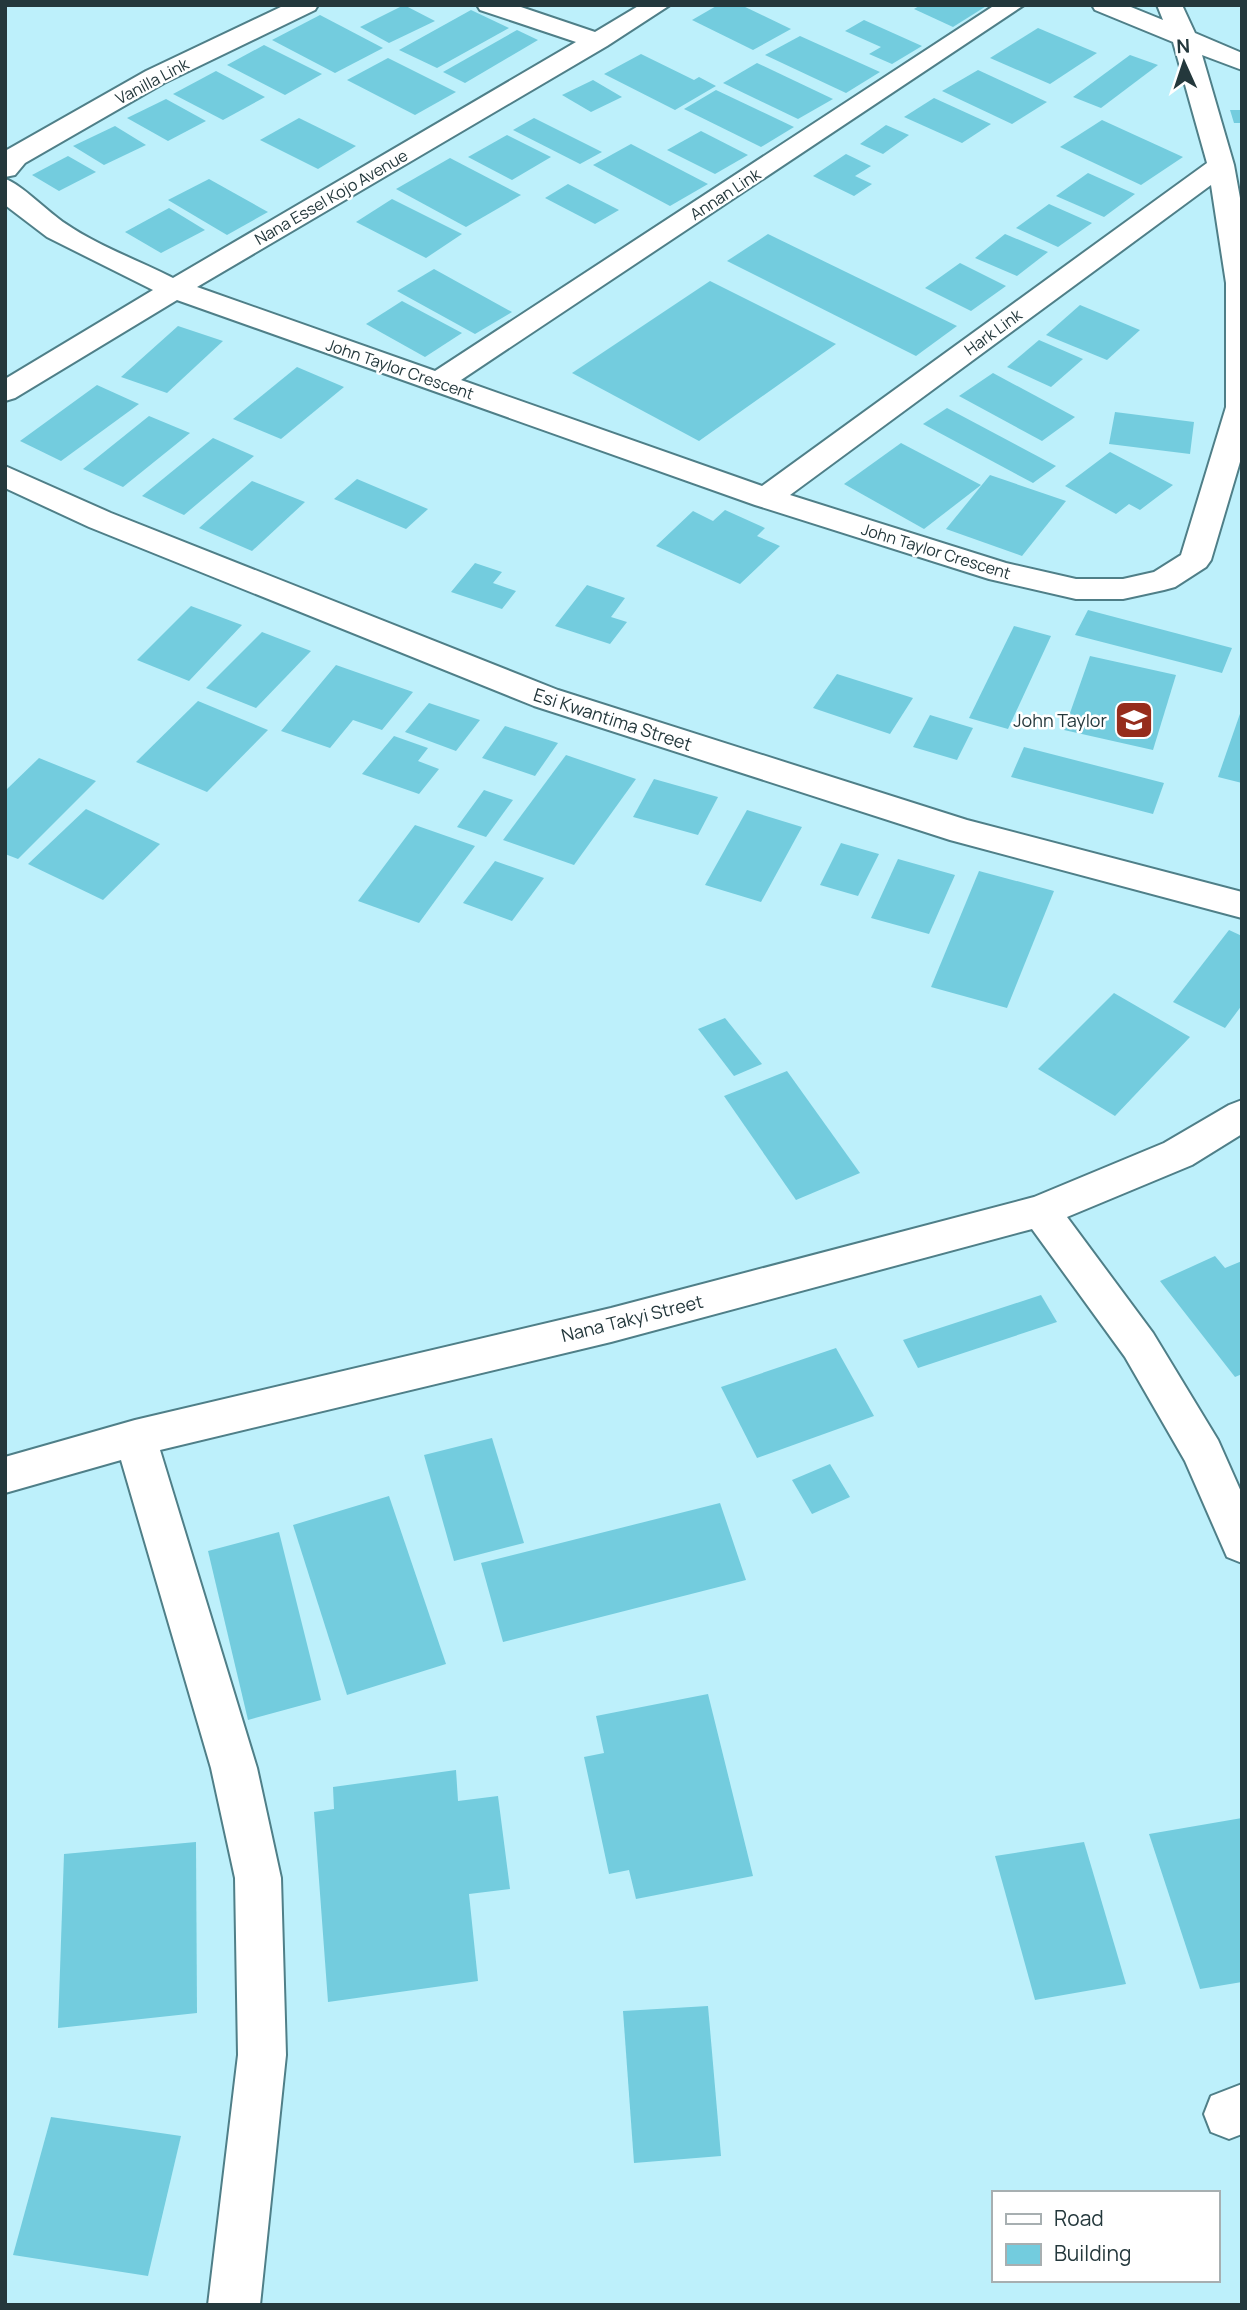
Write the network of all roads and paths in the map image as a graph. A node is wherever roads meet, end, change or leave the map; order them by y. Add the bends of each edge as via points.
1 (306, 5) edge
2 (489, 5) edge
3 (657, 5) edge
4 (1012, 5) edge
5 (1104, 5) edge
6 (1169, 5) edge
7 (551, 16) edge
8 (1184, 38) junction
9 (598, 41) junction
10 (1242, 62) edge
11 (1221, 165) junction
12 (5, 169) edge
13 (5, 187) edge
14 (174, 289) junction
15 (439, 382) junction
16 (5, 392) edge
17 (5, 476) edge
18 (766, 498) junction
19 (1242, 905) edge
20 (1242, 1115) edge
21 (1041, 1211) junction
22 (135, 1438) junction
23 (5, 1475) edge
24 (1242, 1544) edge
25 (234, 2305) edge

1 - 12 street, Vanilla Link via 155,77 15,157
2 - 7 street
3 - 9 street, Nana Essel Kojo Avenue
4 - 15 street, Annan Link
5 - 8 street
6 - 8 street, John Taylor Crescent
7 - 9 street
8 - 10 street
8 - 11 street, John Taylor Crescent
9 - 14 street, Nana Essel Kojo Avenue
11 - 18 street, Hark Link
11 - 18 street, John Taylor Crescent via 1240,283 1241,407 1195,560 1164,580 1123,589 1076,589 1000,572
13 - 14 street via 57,231
14 - 15 street, John Taylor Crescent
14 - 16 street, Nana Essel Kojo Avenue
15 - 18 street, John Taylor Crescent
17 - 19 street, Esi Kwantima Street via 100,520 546,698 962,831
20 - 21 street, Nana Takyi Street via 1178,1154
21 - 22 street, Nana Takyi Street via 611,1325
21 - 24 street via 1139,1345 1203,1453
22 - 23 street, Nana Takyi Street
22 - 25 street via 234,1768 258,1878 262,2054

